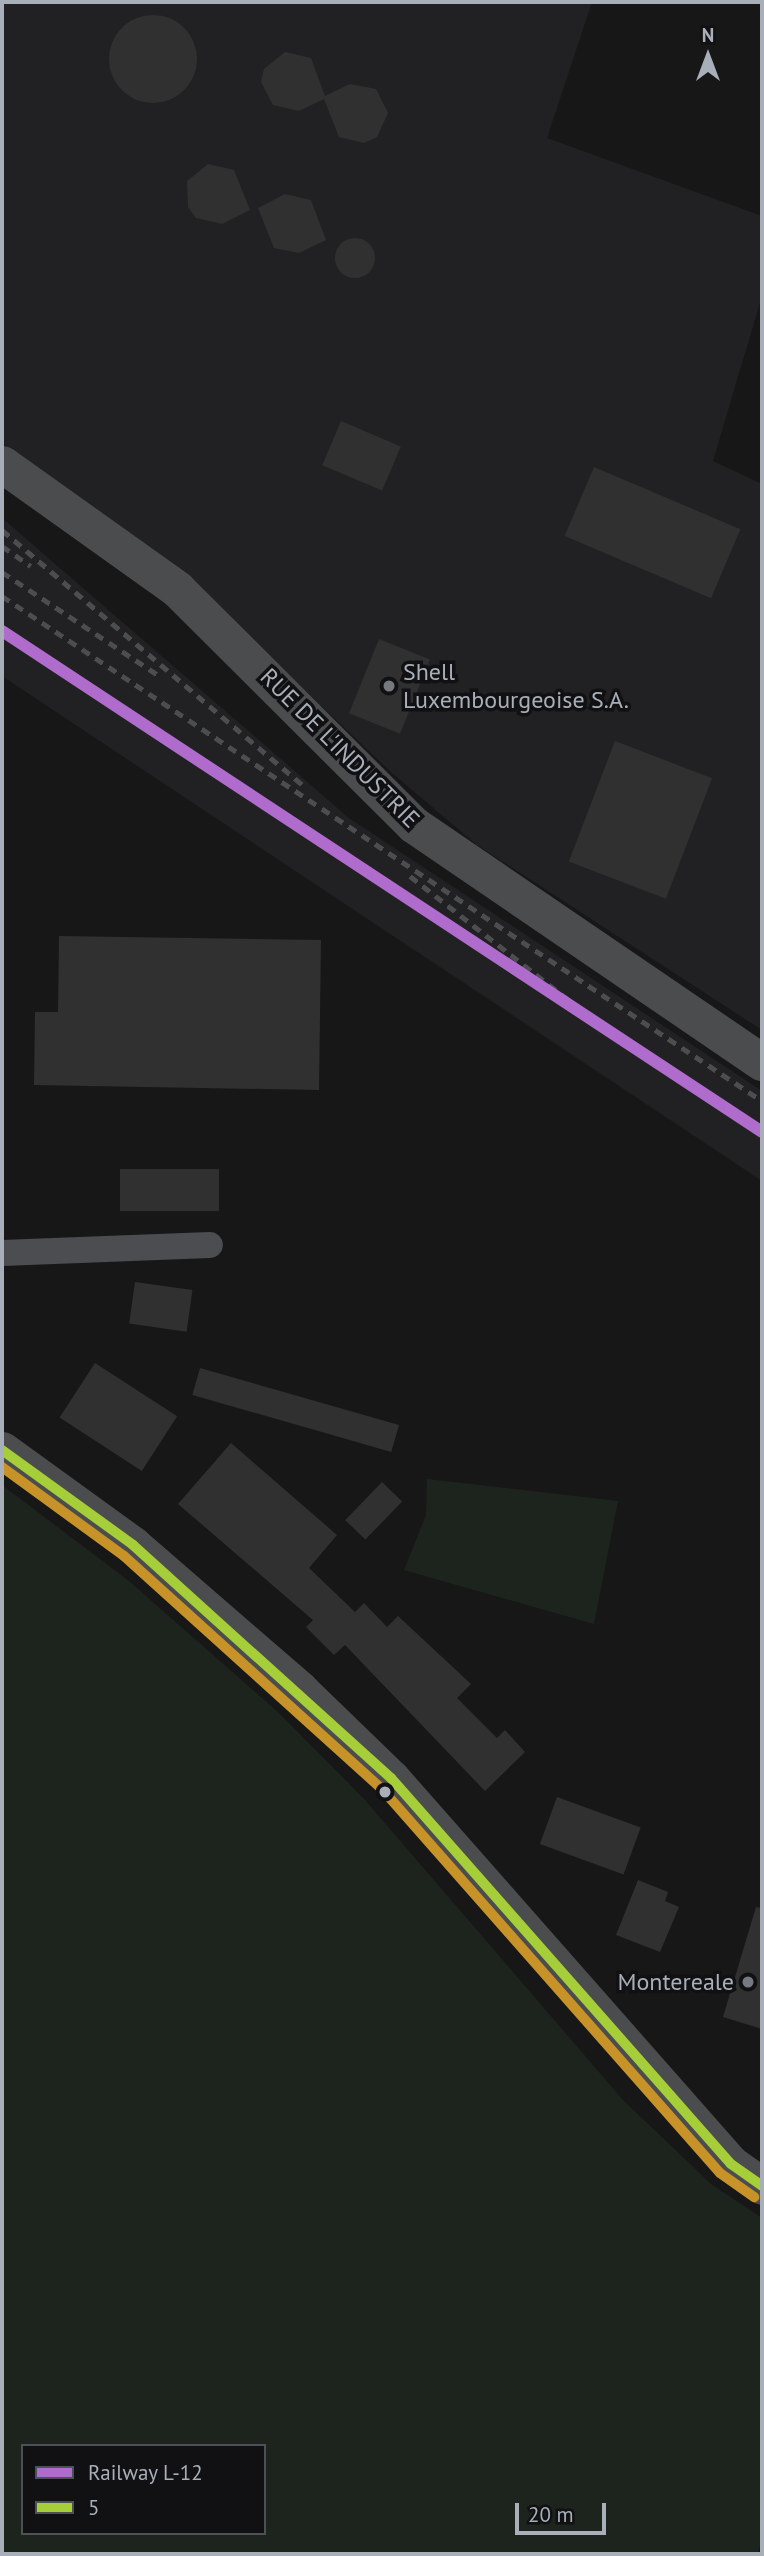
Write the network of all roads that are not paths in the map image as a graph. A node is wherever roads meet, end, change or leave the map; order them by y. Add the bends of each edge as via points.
1 (2, 464) edge
2 (762, 1062) edge
3 (210, 1245) dead end
4 (2, 1253) edge
5 (2, 1450) edge
6 (762, 2186) edge

1 - 2 main road, RUE DE L'INDUSTRIE via 177,589 414,824
3 - 4 street
5 - 6 main road via 133,1545 318,1707 391,1778 706,2136

